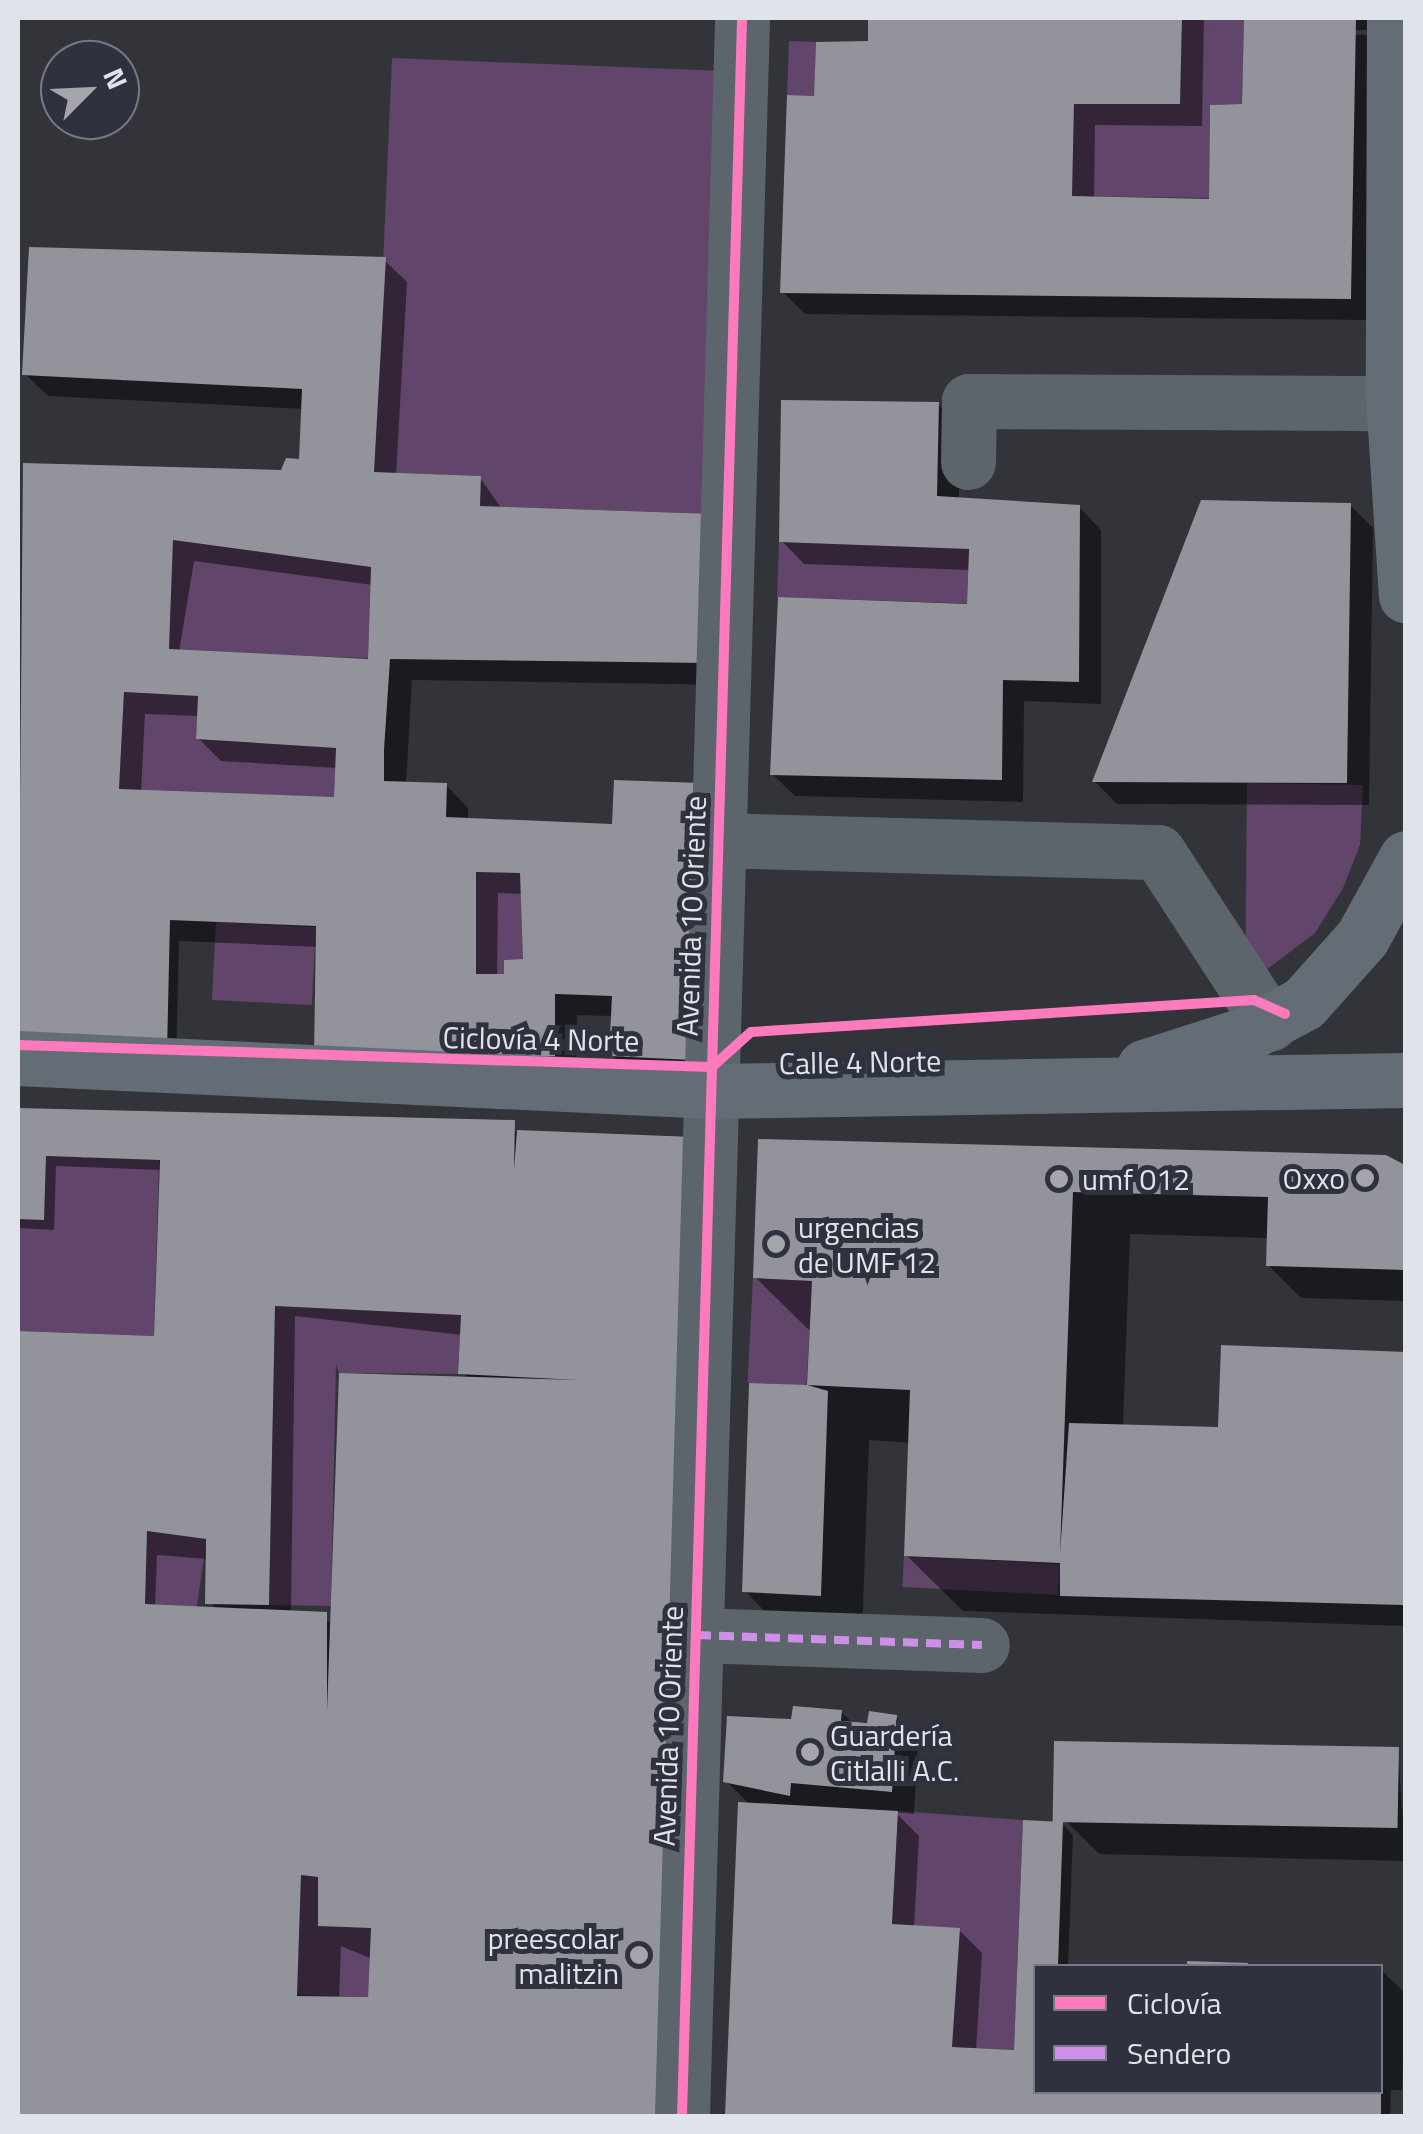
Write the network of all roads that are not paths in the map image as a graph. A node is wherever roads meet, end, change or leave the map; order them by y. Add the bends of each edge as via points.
1 (742, 18) edge
2 (1394, 18) edge
3 (1397, 415) edge
4 (968, 462) dead end
5 (1406, 596) edge
6 (718, 840) junction
7 (1406, 858) edge
8 (1270, 1024) junction
9 (18, 1058) edge
10 (1406, 1080) edge
11 (1091, 1081) junction
12 (712, 1091) junction
13 (696, 1635) junction
14 (982, 1645) dead end
15 (682, 2116) edge

1 - 6 street, Avenida 10 Oriente
2 - 3 main road
3 - 4 street via 970,401
3 - 5 main road
6 - 8 street via 1158,852
6 - 12 street, Avenida 10 Oriente
7 - 8 main road via 1338,972
8 - 11 main road
9 - 12 main road, Calle 4 Norte
10 - 11 main road, Calle 4 Norte
11 - 12 main road, Calle 4 Norte
12 - 13 street, Avenida 10 Oriente
13 - 14 street
13 - 15 street, Avenida 10 Oriente

